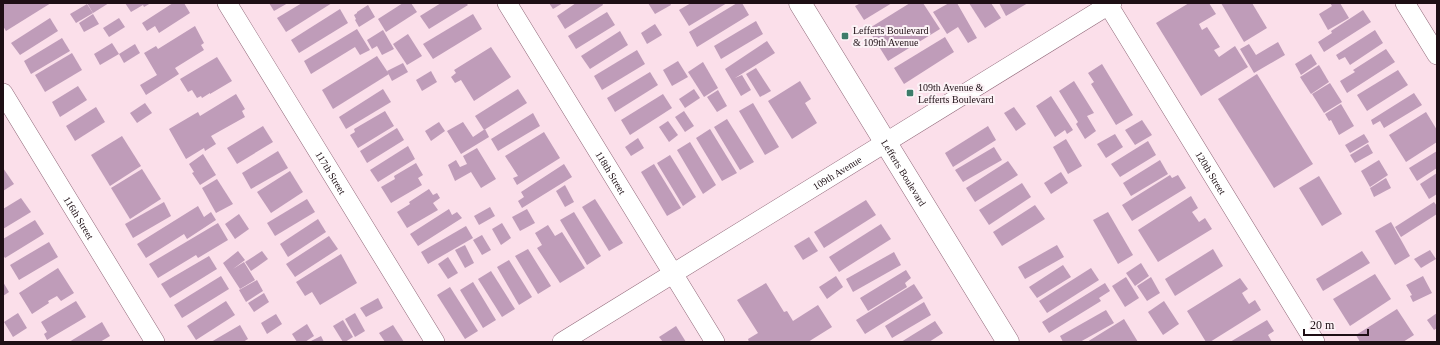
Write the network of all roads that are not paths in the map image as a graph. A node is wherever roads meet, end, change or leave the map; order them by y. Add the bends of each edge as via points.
1 (227, 3) edge
2 (507, 3) edge
3 (800, 3) edge
4 (1406, 3) edge
5 (1109, 4) edge
6 (1437, 55) edge
7 (3, 93) edge
8 (885, 143) junction
9 (673, 274) junction
10 (155, 342) edge
11 (435, 342) edge
12 (562, 342) edge
13 (715, 342) edge
14 (1008, 342) edge
15 (1315, 342) edge

1 - 11 street, 117th Street
2 - 9 street, 118th Street
3 - 8 street, Lefferts Boulevard
4 - 6 street
5 - 8 street, 109th Avenue
5 - 15 street, 120th Street
7 - 10 street, 116th Street
8 - 9 street, 109th Avenue
8 - 14 street, Lefferts Boulevard
9 - 12 street, 109th Avenue
9 - 13 street, 118th Street

